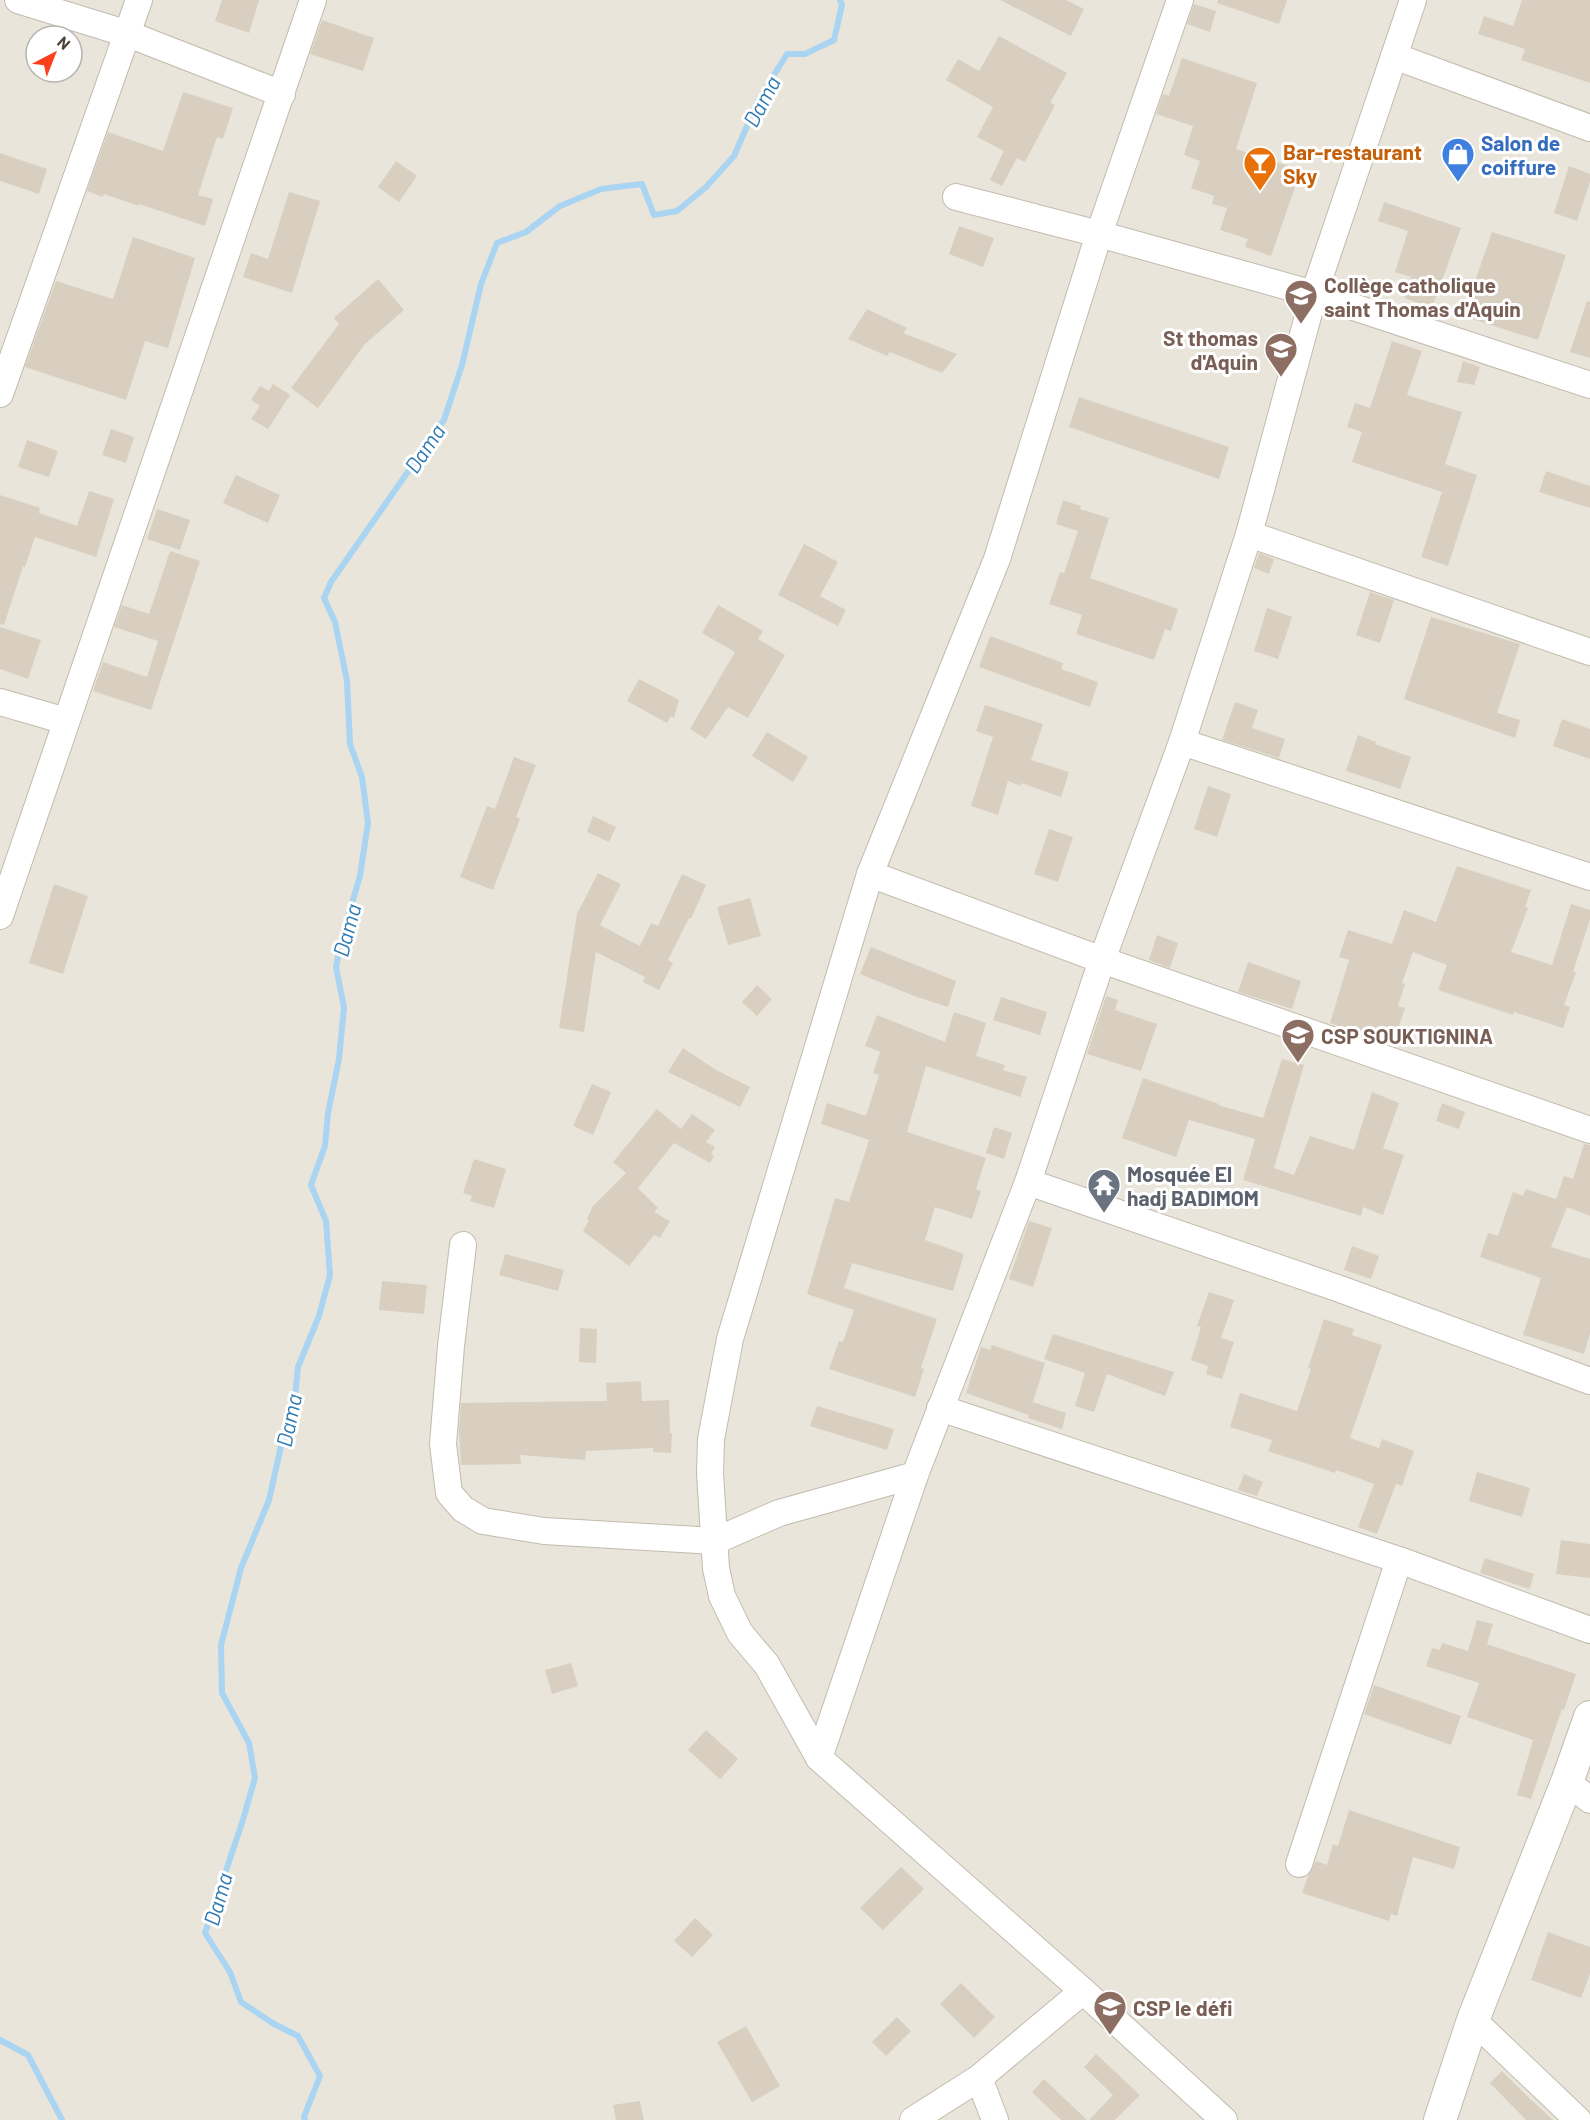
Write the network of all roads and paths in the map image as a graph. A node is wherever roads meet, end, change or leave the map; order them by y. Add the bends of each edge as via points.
1 (18, 0) edge
2 (139, 0) edge
3 (313, 0) edge
4 (1180, 0) edge
5 (1413, 0) edge
6 (128, 34) junction
7 (1394, 56) junction
8 (282, 94) junction
9 (1590, 128) edge
10 (956, 197) dead end
11 (1099, 234) junction
12 (1314, 294) junction
13 (1590, 385) edge
14 (0, 394) edge
15 (1249, 534) junction
16 (1590, 652) edge
17 (0, 702) edge
18 (66, 722) junction
19 (1182, 742) junction
20 (870, 874) junction
21 (1590, 877) edge
22 (0, 916) edge
23 (1102, 960) junction
24 (1590, 1130) edge
25 (1028, 1182) junction
26 (463, 1245) dead end
27 (1590, 1381) edge
28 (940, 1408) junction
29 (915, 1475) junction
30 (715, 1541) junction
31 (1399, 1560) junction
32 (1590, 1630) edge
33 (1590, 1717) edge
34 (819, 1758) junction
35 (1579, 1791) edge
36 (1299, 1864) dead end
37 (1083, 1991) junction
38 (1473, 2020) junction
39 (979, 2078) junction
40 (913, 2120) edge
41 (994, 2120) edge
42 (1224, 2120) edge
43 (1440, 2120) edge
44 (1578, 2120) edge

1 - 6 street
2 - 6 street
3 - 8 street
4 - 11 street
5 - 7 street
6 - 8 street
6 - 14 street
7 - 9 street
7 - 12 street
8 - 18 street
10 - 11 street
11 - 12 street
11 - 20 street via 997,559
12 - 13 street
12 - 15 street
15 - 16 street
15 - 19 street
17 - 18 street
18 - 22 street
19 - 21 street
19 - 23 street
20 - 23 street
20 - 30 street via 730,1338 711,1439
23 - 24 street
23 - 25 street
25 - 27 street via 1340,1288
25 - 28 street
26 - 30 street via 443,1444 449,1493 483,1521 544,1531
28 - 29 street
28 - 31 street
29 - 30 street via 779,1513
29 - 34 street
30 - 34 street via 722,1596 740,1633 767,1665
31 - 32 street
31 - 36 street
33 - 35 street
34 - 37 street
35 - 38 street
37 - 39 street
37 - 42 street
38 - 43 street
38 - 44 street
39 - 40 street
39 - 41 street

